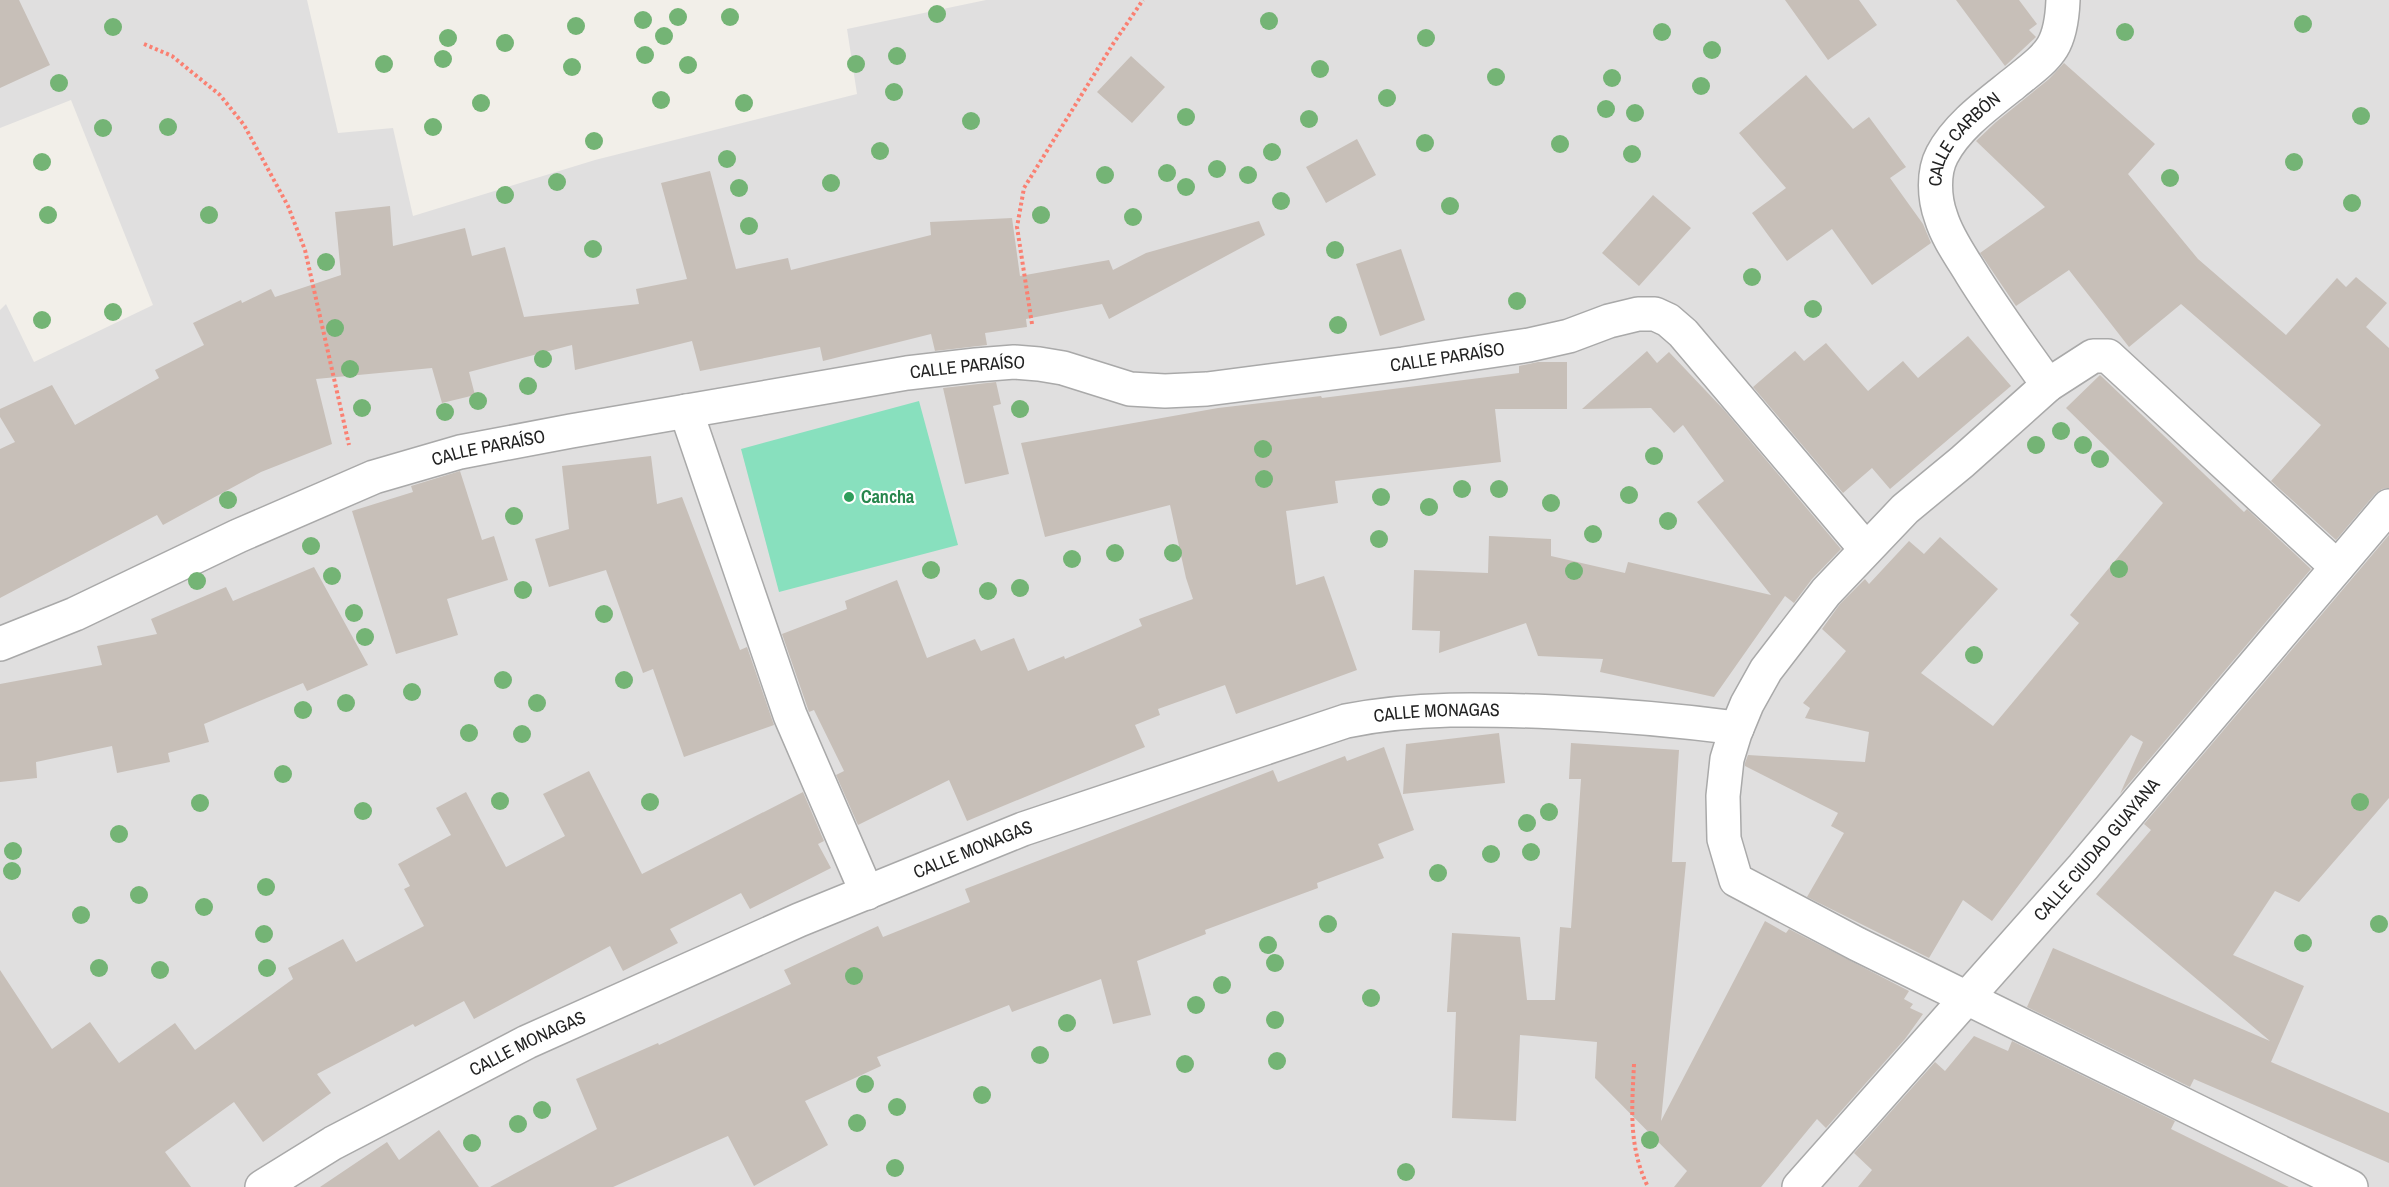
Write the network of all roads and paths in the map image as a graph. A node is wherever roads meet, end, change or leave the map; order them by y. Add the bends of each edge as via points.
1 (1143, 0) edge
2 (2063, 0) edge
3 (144, 44) dead end
4 (1039, 364) junction
5 (2048, 385) junction
6 (686, 411) junction
7 (358, 484) junction
8 (2389, 506) edge
9 (1865, 548) junction
10 (2337, 567) junction
11 (0, 644) edge
12 (1737, 728) junction
13 (867, 893) junction
14 (1966, 997) junction
15 (1634, 1064) dead end
16 (262, 1187) edge
17 (1648, 1187) edge
18 (1799, 1187) edge
19 (2351, 1187) edge

1 - 4 path via 1024,188 1017,227
2 - 5 street, CALLE CARBÓN via 2055,45 1954,136 1941,156 1936,178 1940,217 1954,247
3 - 7 path via 172,56 220,95 244,125 288,206 305,250
4 - 6 street, CALLE PARAÍSO via 1014,362 907,373
4 - 9 street, CALLE PARAÍSO via 1130,389 1207,389 1529,345 1609,321 1655,314 1683,333
5 - 9 street via 1905,508
5 - 10 street via 2093,356 2108,356
6 - 7 street, CALLE PARAÍSO via 460,452
6 - 13 street via 790,715
7 - 11 street, CALLE PARAÍSO via 248,531 75,614
8 - 10 street, CALLE CIUDAD GUAYANA
9 - 12 street via 1766,670
10 - 14 street, CALLE CIUDAD GUAYANA via 2083,867
12 - 13 street, CALLE MONAGAS via 1513,710 1381,714 1346,721 1023,829
12 - 14 street via 1726,759 1723,796 1724,839 1736,880
13 - 16 street, CALLE MONAGAS via 527,1042 333,1143
14 - 18 street, CALLE CIUDAD GUAYANA
14 - 19 street
15 - 17 path via 1631,1127 1638,1167

